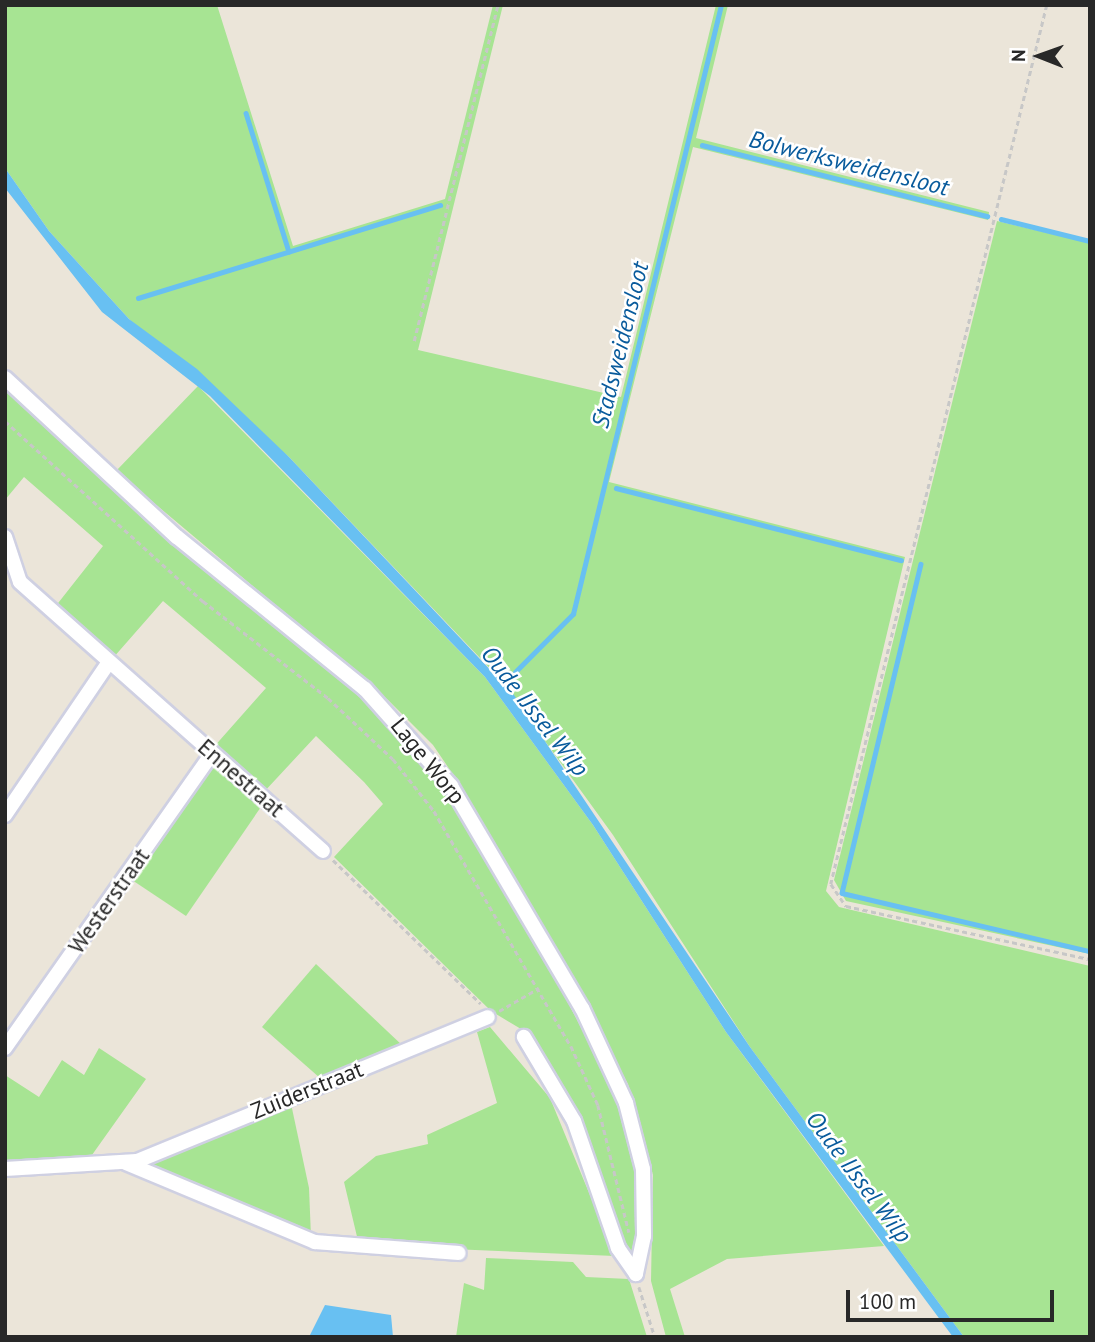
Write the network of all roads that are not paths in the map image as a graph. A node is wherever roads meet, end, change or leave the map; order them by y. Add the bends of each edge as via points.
1 (5, 378) edge
2 (5, 537) edge
3 (9, 568) edge
4 (109, 662) junction
5 (212, 754) junction
6 (5, 815) edge
7 (323, 851) road end
8 (488, 1017) road end
9 (524, 1037) dead end
10 (5, 1048) edge
11 (126, 1163) junction
12 (5, 1169) edge
13 (459, 1253) dead end

1 - 9 street, Lage Worp via 177,537 365,689 451,786 582,1008 626,1103 643,1169 644,1236 636,1274 618,1248 574,1121
2 - 3 street, Ennestraat
3 - 4 street, Ennestraat
4 - 5 street, Ennestraat
4 - 6 street
5 - 7 street, Ennestraat
5 - 10 street, Westerstraat
8 - 11 street, Zuiderstraat
11 - 12 street, Zuiderstraat
11 - 13 street, Zuiderstraat via 315,1242

